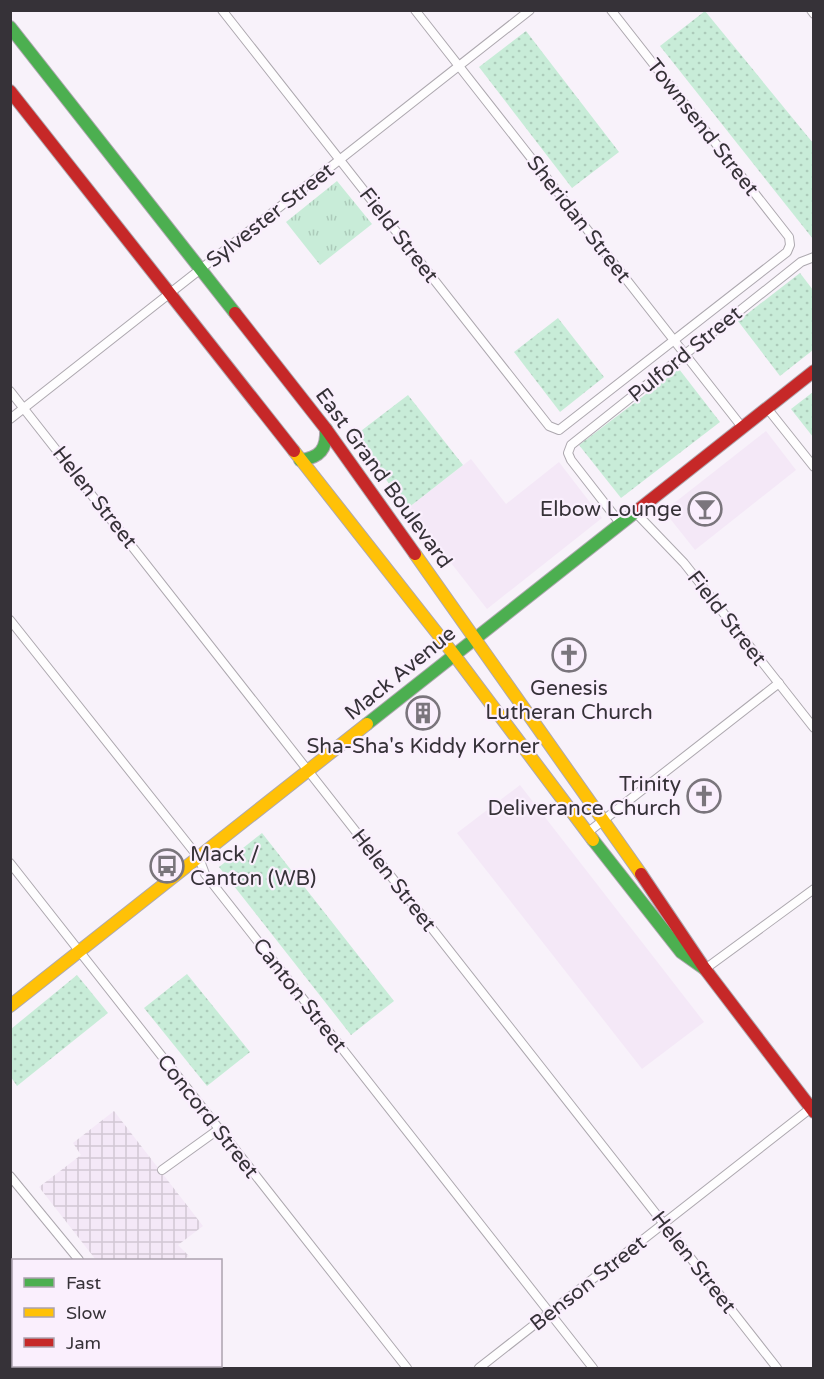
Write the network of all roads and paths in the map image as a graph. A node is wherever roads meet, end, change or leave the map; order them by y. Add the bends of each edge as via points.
1 (222, 10) edge
2 (415, 10) edge
3 (530, 10) edge
4 (611, 10) edge
5 (10, 27) edge
6 (459, 67) junction
7 (10, 91) edge
8 (340, 160) junction
9 (790, 245) joint
10 (813, 256) edge
11 (201, 270) junction
12 (171, 295) junction
13 (674, 341) junction
14 (685, 354) junction
15 (813, 371) edge
16 (10, 391) edge
17 (24, 408) junction
18 (767, 408) junction
19 (10, 419) edge
20 (742, 427) junction
21 (326, 429) junction
22 (554, 429) joint
23 (300, 460) junction
24 (813, 467) edge
25 (636, 512) junction
26 (621, 523) junction
27 (10, 620) edge
28 (476, 638) junction
29 (455, 656) junction
30 (778, 683) junction
31 (813, 728) edge
32 (309, 771) junction
33 (603, 820) junction
34 (587, 833) junction
35 (199, 858) junction
36 (10, 863) edge
37 (813, 889) edge
38 (80, 952) junction
39 (705, 969) junction
40 (10, 1006) edge
41 (812, 1110) edge
42 (219, 1129) junction
43 (162, 1170) dead end
44 (10, 1176) edge
45 (664, 1223) junction
46 (78, 1259) edge
47 (549, 1313) junction
48 (407, 1368) edge
49 (479, 1368) edge
50 (593, 1368) edge
51 (777, 1368) edge

1 - 8 street, Field Street
2 - 6 street, Sheridan Street
3 - 6 street, Sylvester Street
4 - 9 street, Townsend Street via 789,237
5 - 11 main road, East Grand Boulevard
6 - 8 street, Sylvester Street
6 - 13 street, Sheridan Street
7 - 12 main road, East Grand Boulevard
8 - 11 street, Sylvester Street
8 - 22 street, Field Street
9 - 13 street, Pulford Street
10 - 14 street, Pulford Street
11 - 12 street, Sylvester Street
11 - 21 main road, East Grand Boulevard
12 - 17 street, Sylvester Street
12 - 23 main road, East Grand Boulevard
13 - 14 street, Sheridan Street
13 - 22 street, Pulford Street via 564,428
14 - 20 street, Sheridan Street
14 - 26 street, Pulford Street via 571,445 571,460
15 - 18 main road, Mack Avenue
16 - 17 street, Helen Street
17 - 19 street, Sylvester Street
17 - 32 street, Helen Street
18 - 20 main road, Mack Avenue
18 - 24 street
20 - 25 main road, Mack Avenue
21 - 23 main road via 327,444 321,455
21 - 28 main road, East Grand Boulevard
23 - 29 main road, East Grand Boulevard
25 - 26 main road, Mack Avenue
25 - 30 street, Field Street via 684,563
26 - 28 main road, Mack Avenue
27 - 35 street, Canton Street
28 - 29 main road, Mack Avenue
28 - 33 main road, East Grand Boulevard
29 - 32 main road, Mack Avenue
29 - 34 main road, East Grand Boulevard
30 - 31 street, Field Street
30 - 33 street
32 - 35 main road, Mack Avenue
32 - 45 street, Helen Street
33 - 34 street
33 - 39 main road, East Grand Boulevard
34 - 39 main road, East Grand Boulevard via 681,952
35 - 38 main road, Mack Avenue
35 - 47 street, Canton Street via 211,882
36 - 38 street, Concord Street
37 - 39 street
38 - 40 main road, Mack Avenue
38 - 42 street, Concord Street
39 - 41 main road, East Grand Boulevard
41 - 45 street, Benson Street
42 - 43 street
42 - 48 street, Concord Street
44 - 46 street
45 - 47 street, Benson Street
45 - 51 street, Helen Street
47 - 49 street, Benson Street
47 - 50 street, Canton Street

